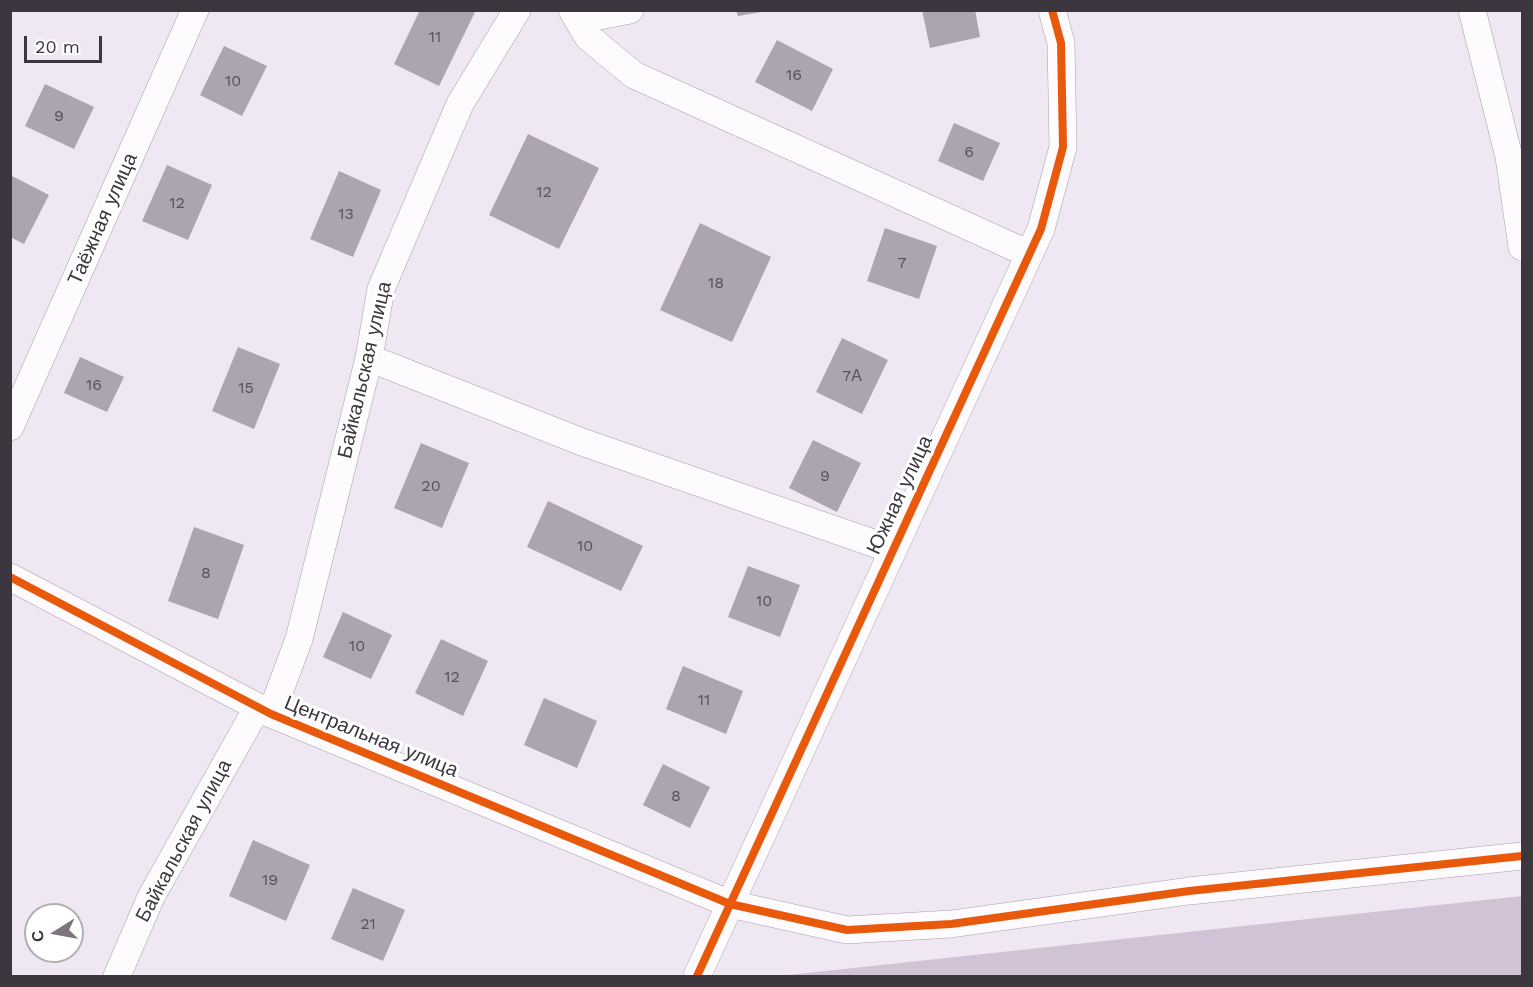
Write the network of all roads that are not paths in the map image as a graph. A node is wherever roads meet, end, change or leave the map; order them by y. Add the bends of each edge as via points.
1 (195, 10) edge
2 (517, 10) edge
3 (572, 10) edge
4 (581, 10) edge
5 (630, 10) edge
6 (1052, 10) edge
7 (1473, 10) edge
8 (1522, 247) edge
9 (1029, 254) junction
10 (369, 358) junction
11 (10, 427) edge
12 (893, 550) junction
13 (10, 577) edge
14 (264, 711) junction
15 (1522, 856) edge
16 (730, 904) junction
17 (117, 976) edge
18 (697, 976) edge

1 - 11 street, Таёжная улица
2 - 10 street, Байкальская улица via 455,115 381,289
3 - 9 street via 588,37 634,75
4 - 5 street via 594,17
6 - 9 street, Южная улица via 1061,43 1063,147 1041,229
7 - 8 street via 1509,157
9 - 12 street, Южная улица
10 - 12 street via 582,442
10 - 14 street, Байкальская улица via 299,639
12 - 16 street, Южная улица
13 - 14 street, Центральная улица
14 - 16 street, Центральная улица
14 - 17 street, Байкальская улица via 151,897
15 - 16 street, Центральная улица via 1189,891 951,924 847,930
16 - 18 street, Южная улица

